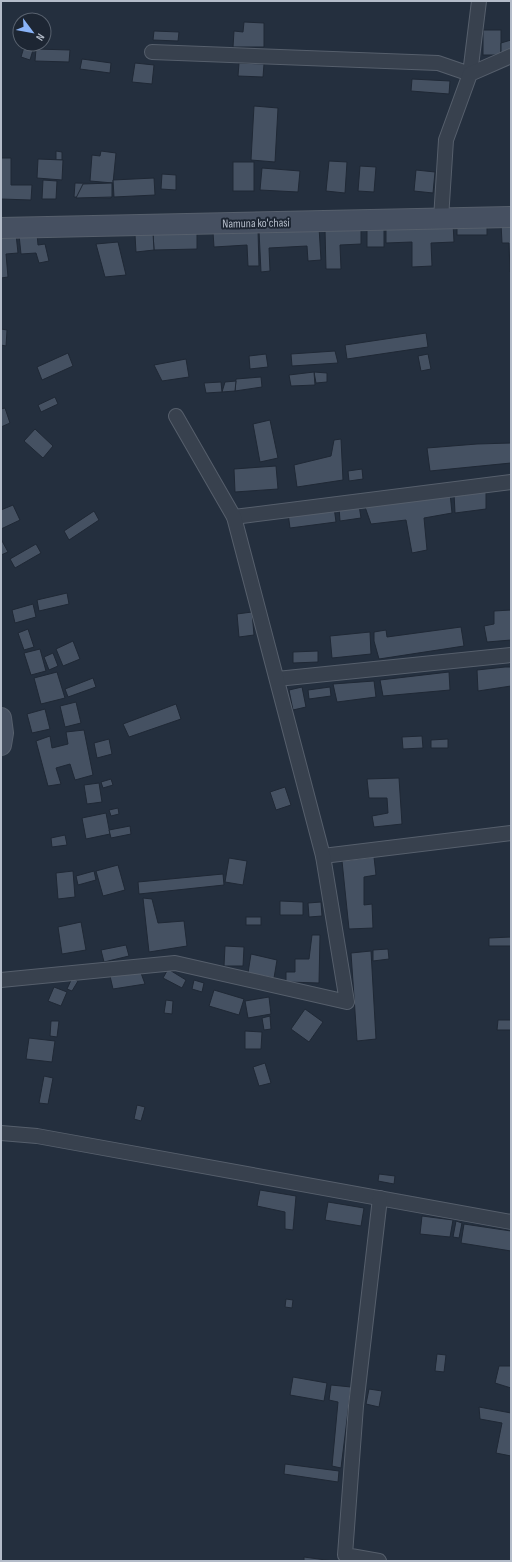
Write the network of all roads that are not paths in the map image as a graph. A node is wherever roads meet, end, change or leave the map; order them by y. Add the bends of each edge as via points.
1 (479, 1) edge
2 (152, 52) dead end
3 (511, 56) edge
4 (470, 74) junction
5 (511, 217) edge
6 (441, 219) junction
7 (1, 228) edge
8 (176, 416) dead end
9 (511, 482) edge
10 (234, 517) junction
11 (511, 655) edge
12 (277, 679) junction
13 (1, 718) edge
14 (1, 745) edge
15 (511, 832) edge
16 (323, 856) junction
17 (1, 980) edge
18 (1, 1133) edge
19 (380, 1198) junction
20 (511, 1222) edge
21 (379, 1561) edge

1 - 4 street
2 - 4 street via 438,63
3 - 4 street
4 - 6 street via 446,140
5 - 6 main road, Namuna ko'chasi
6 - 7 main road, Namuna ko'chasi
8 - 10 street
9 - 10 street
10 - 12 street
11 - 12 street
12 - 16 street
13 - 14 main road
15 - 16 street
16 - 17 street via 347,1002 175,963
18 - 19 street via 37,1136
19 - 20 street
19 - 21 street via 356,1406 345,1555

